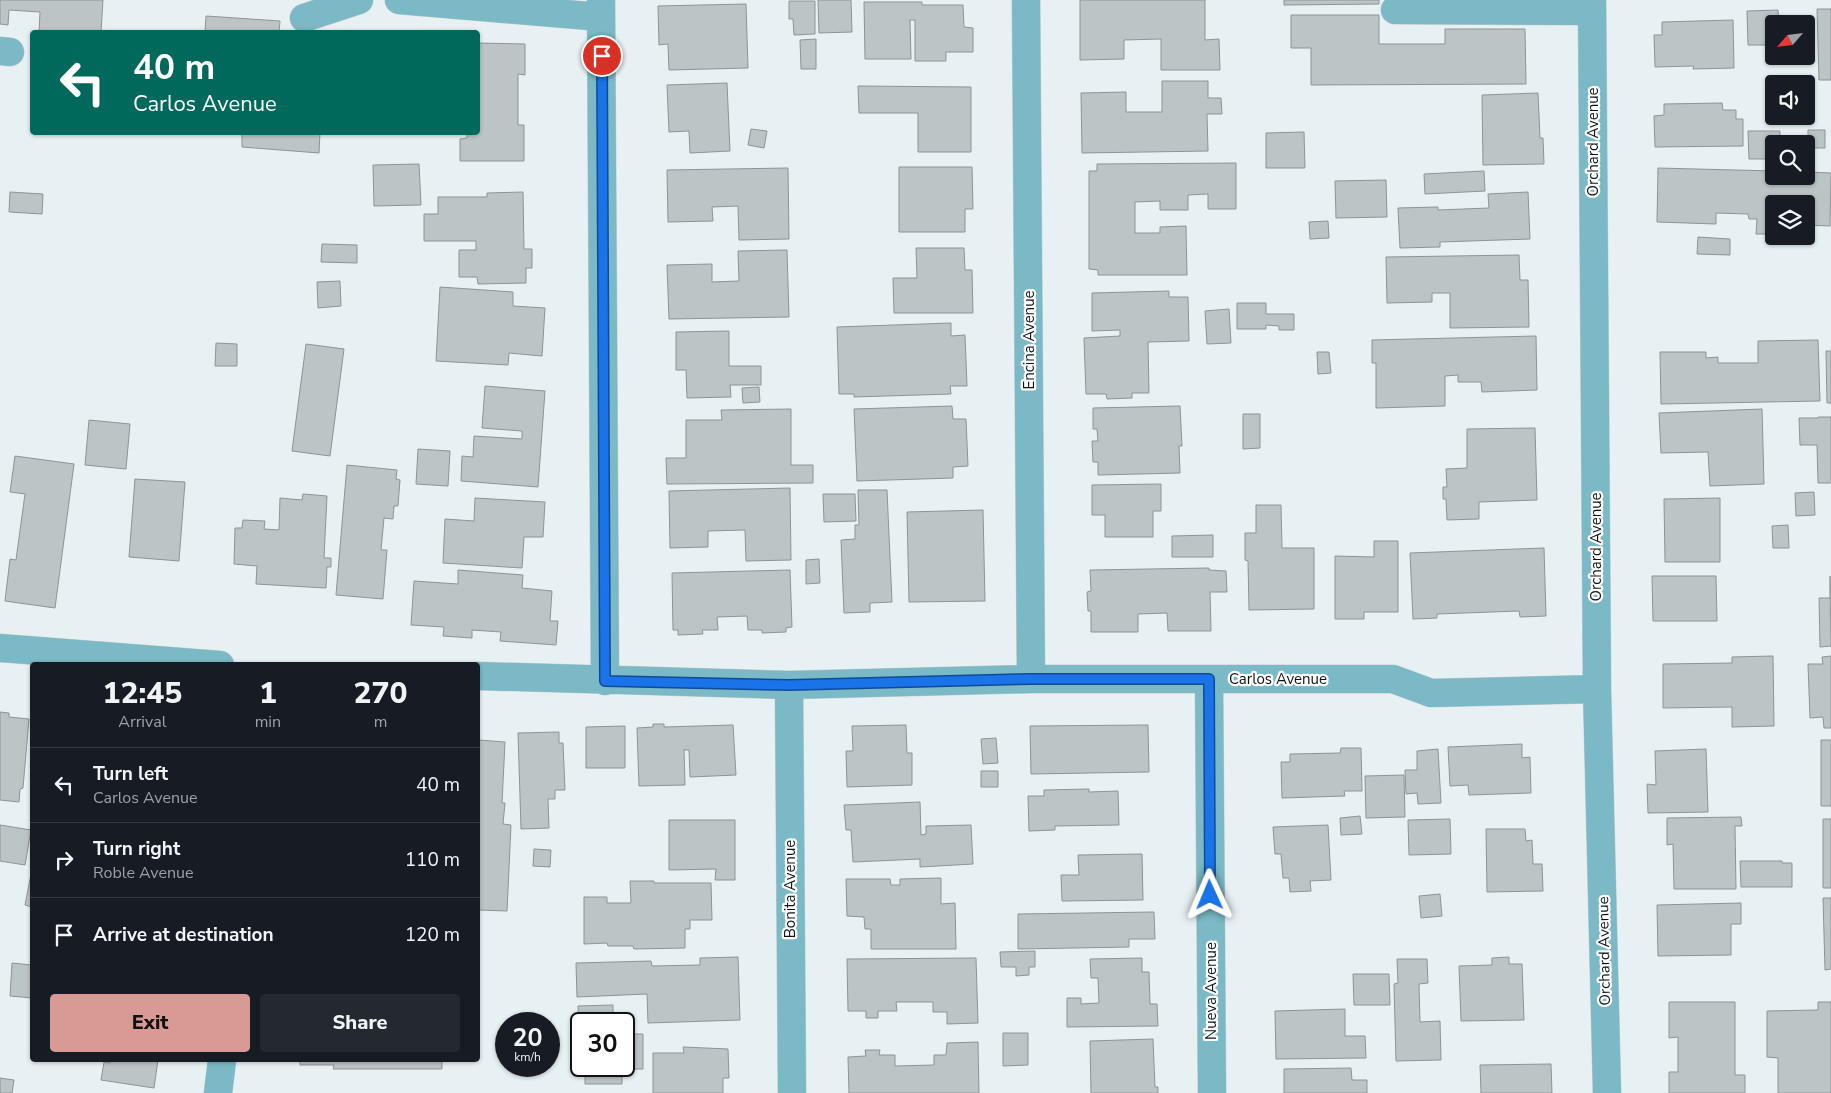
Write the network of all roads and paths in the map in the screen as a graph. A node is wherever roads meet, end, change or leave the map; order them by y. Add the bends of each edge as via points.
1 (359, 0) edge
2 (399, 0) edge
3 (1026, 0) edge
4 (1592, 6) edge
5 (601, 8) edge
6 (1395, 10) dead end
7 (304, 18) dead end
8 (0, 648) edge
9 (181, 662) edge
10 (480, 676) edge
11 (1031, 679) junction
12 (1209, 679) junction
13 (605, 681) junction
14 (789, 685) junction
15 (1597, 689) junction
16 (222, 1062) edge
17 (218, 1093) edge
18 (792, 1093) edge
19 (1212, 1093) edge
20 (1607, 1093) edge

1 - 7 street
2 - 5 street
3 - 11 street, Encina Avenue
4 - 6 street
4 - 15 street, Orchard Avenue
5 - 13 street
8 - 9 street
10 - 13 street, Carlos Avenue
11 - 12 street, Carlos Avenue
11 - 14 street, Carlos Avenue
12 - 15 street, Carlos Avenue via 1393,679 1431,693
12 - 19 street, Nueva Avenue
13 - 14 street, Carlos Avenue
14 - 18 street, Bonita Avenue
15 - 20 street, Orchard Avenue
16 - 17 street

